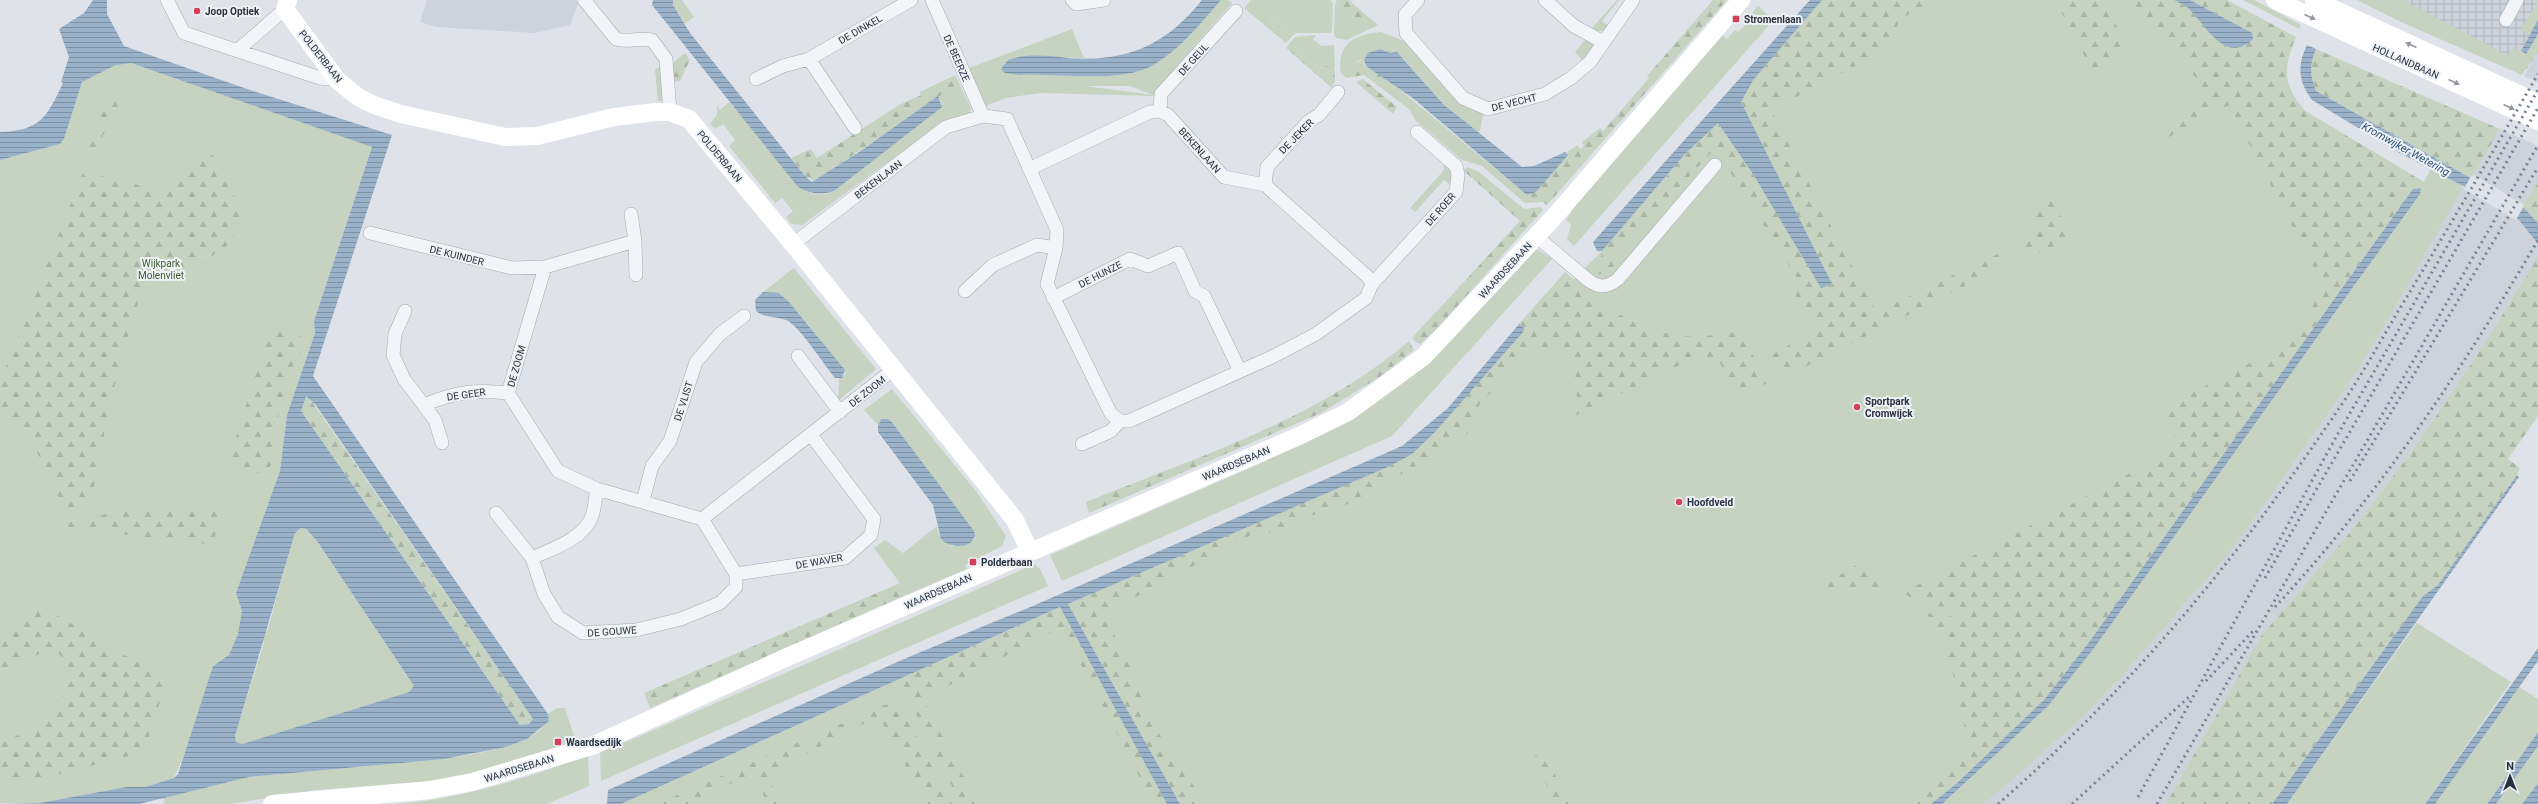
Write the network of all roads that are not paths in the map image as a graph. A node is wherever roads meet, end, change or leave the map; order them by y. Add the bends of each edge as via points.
1 (167, 0) edge
2 (584, 0) edge
3 (911, 0) edge
4 (932, 0) edge
5 (1072, 0) edge
6 (1104, 0) edge
7 (1418, 0) edge
8 (1545, 0) edge
9 (1633, 0) edge
10 (1740, 0) edge
11 (2275, 0) edge
12 (2314, 0) edge
13 (2517, 0) edge
14 (287, 4) edge
15 (1236, 11) dead end
16 (2506, 20) dead end
17 (1603, 42) junction
18 (238, 50) junction
19 (809, 59) junction
20 (756, 79) dead end
21 (338, 80) junction
22 (1338, 92) dead end
23 (2538, 103) edge
24 (1160, 111) junction
25 (670, 112) junction
26 (983, 116) junction
27 (2538, 121) edge
28 (855, 128) dead end
29 (1417, 132) dead end
30 (1715, 166) dead end
31 (1029, 169) junction
32 (1265, 185) junction
33 (630, 214) dead end
34 (370, 233) dead end
35 (1536, 236) junction
36 (635, 241) junction
37 (793, 244) junction
38 (1056, 248) junction
39 (545, 267) junction
40 (636, 275) dead end
41 (1372, 284) junction
42 (965, 291) dead end
43 (1053, 298) junction
44 (405, 312) dead end
45 (744, 316) dead end
46 (798, 356) dead end
47 (894, 369) junction
48 (1240, 371) junction
49 (508, 394) junction
50 (424, 405) junction
51 (840, 412) junction
52 (1120, 421) junction
53 (811, 435) junction
54 (442, 443) dead end
55 (1082, 444) dead end
56 (597, 489) junction
57 (643, 500) junction
58 (496, 513) dead end
59 (702, 519) junction
60 (1030, 552) junction
61 (532, 558) junction
62 (736, 574) junction
63 (350, 801) edge
64 (272, 804) edge

1 - 18 street via 184,33
2 - 25 street via 616,39 652,40 666,59
3 - 19 street, DE DINKEL
4 - 26 street, DE BEERZE
5 - 6 street via 1076,4
7 - 17 street, DE VECHT via 1405,15 1406,33 1462,98 1488,108 1520,102 1553,90 1590,62
8 - 17 street via 1574,26
9 - 17 street, DE VECHT
10 - 35 street, WAARDSEBAAN
11 -> 27 street, HOLLANDBAAN
23 -> 12 street, HOLLANDBAAN
13 - 16 street
14 - 18 street
14 - 21 street, POLDERBAAN
15 - 24 street, DE GEUL via 1161,94
18 - 21 street via 320,78
19 - 20 street, DE DINKEL via 783,66
19 - 28 street
21 - 25 street, POLDERBAAN via 358,97 374,105 401,114 505,137 536,136 614,116
22 - 32 street, DE JEKER via 1319,115 1309,121 1267,167
24 - 31 street via 1150,112
24 - 32 street, BEKENLAAN via 1168,115 1224,177
25 - 37 street, POLDERBAAN via 689,119
26 - 31 street, BEKENLAAN via 1006,119
26 - 37 street, BEKENLAAN via 946,127
29 - 41 street, DE ROER via 1456,166 1456,192
30 - 35 street, WAARDSEBAAN via 1612,284 1596,286
31 - 38 street, BEKENLAAN via 1057,230
32 - 41 street via 1369,278
33 - 36 street
34 - 39 street, DE KUINDER via 512,268
35 - 60 street, WAARDSEBAAN via 1424,357 1348,412 1299,436
36 - 39 street
36 - 40 street
37 - 47 street, POLDERBAAN
38 - 42 street via 1037,244 993,265
38 - 43 street, BEKENLAAN via 1047,284
39 - 49 street, DE ZOOM
41 - 48 street via 1366,298 1316,334
43 - 48 street, DE HUNZE via 1130,259 1148,266 1178,253 1195,291 1204,296
43 - 52 street, BEKENLAAN via 1110,414
44 - 50 street via 395,334 393,355 404,379
45 - 57 street, DE VLIST via 720,334 696,362 670,441 652,466
46 - 51 street, DE ZOOM
47 - 51 street, DE ZOOM
47 - 60 street, POLDERBAAN via 1015,520
48 - 52 street via 1129,421
49 - 50 street, DE GEER via 483,390 450,395
49 - 56 street, DE ZOOM via 558,471
50 - 54 street via 435,420
51 - 53 street, DE ZOOM
52 - 55 street via 1111,431
53 - 59 street, DE ZOOM
53 - 62 street, DE WAVER via 874,519 871,535 845,558
56 - 57 street, DE ZOOM
56 - 61 street via 591,518 579,533
57 - 59 street, DE ZOOM
58 - 61 street, DE GOUWE
59 - 62 street
60 - 63 street, WAARDSEBAAN via 785,658 592,746 472,782
61 - 62 street, DE GOUWE via 544,594 558,617 583,633 636,630 681,619 720,603 736,587
63 - 64 street, WAARDSEBAAN

